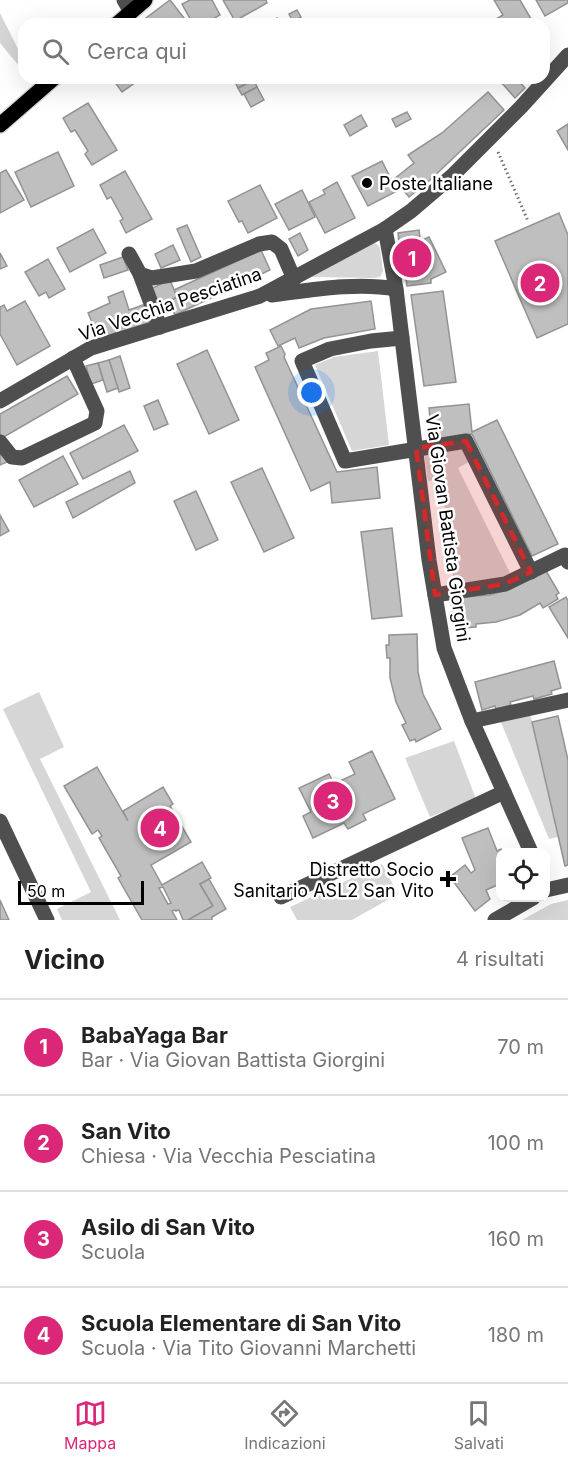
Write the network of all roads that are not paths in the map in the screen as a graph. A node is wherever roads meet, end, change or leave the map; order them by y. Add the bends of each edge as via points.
1 (145, 0) edge
2 (127, 6) edge
3 (568, 56) edge
4 (550, 75) edge
5 (47, 84) edge
6 (541, 84) edge
7 (0, 125) edge
8 (385, 229) junction
9 (129, 254) dead end
10 (140, 274) junction
11 (294, 279) junction
12 (396, 289) junction
13 (260, 296) junction
14 (160, 327) junction
15 (402, 338) junction
16 (73, 358) junction
17 (0, 401) edge
18 (0, 442) edge
19 (416, 448) junction
20 (568, 562) edge
21 (531, 572) junction
22 (435, 595) junction
23 (568, 700) edge
24 (472, 721) junction
25 (504, 792) junction
26 (0, 821) edge
27 (529, 848) edge
28 (568, 885) edge
29 (550, 887) edge
30 (281, 897) dead end
31 (525, 902) edge
32 (47, 920) edge
33 (495, 920) edge

1 - 2 main road
3 - 4 street, Via Vecchia Pesciatina
5 - 7 main road
6 - 8 street, Via Vecchia Pesciatina via 452,176
8 - 11 street, Via Vecchia Pesciatina
8 - 12 street, Via Giovan Battista Giorgini
9 - 10 street
10 - 11 street via 152,278 196,271 272,242 281,249
10 - 14 street
11 - 13 street, Via Vecchia Pesciatina
12 - 13 street via 339,287
12 - 15 street, Via Giovan Battista Giorgini
13 - 14 street, Via Vecchia Pesciatina
14 - 16 street, Via Vecchia Pesciatina via 91,348
15 - 19 street, Via Giovan Battista Giorgini
15 - 19 street via 330,349 302,362 345,461
16 - 17 street, Via Vecchia Pesciatina
16 - 18 street via 97,411 94,423 22,458 12,457
19 - 21 street via 466,441
19 - 22 street, Via Giovan Battista Giorgini
20 - 21 street via 565,555
21 - 22 street via 505,584
22 - 24 street, Via Giovan Battista Giorgini via 444,648
23 - 24 street
24 - 25 street, Via Giovan Battista Giorgini
25 - 27 street, Via Giovan Battista Giorgini
25 - 30 street
26 - 32 street
28 - 29 street
31 - 33 street

